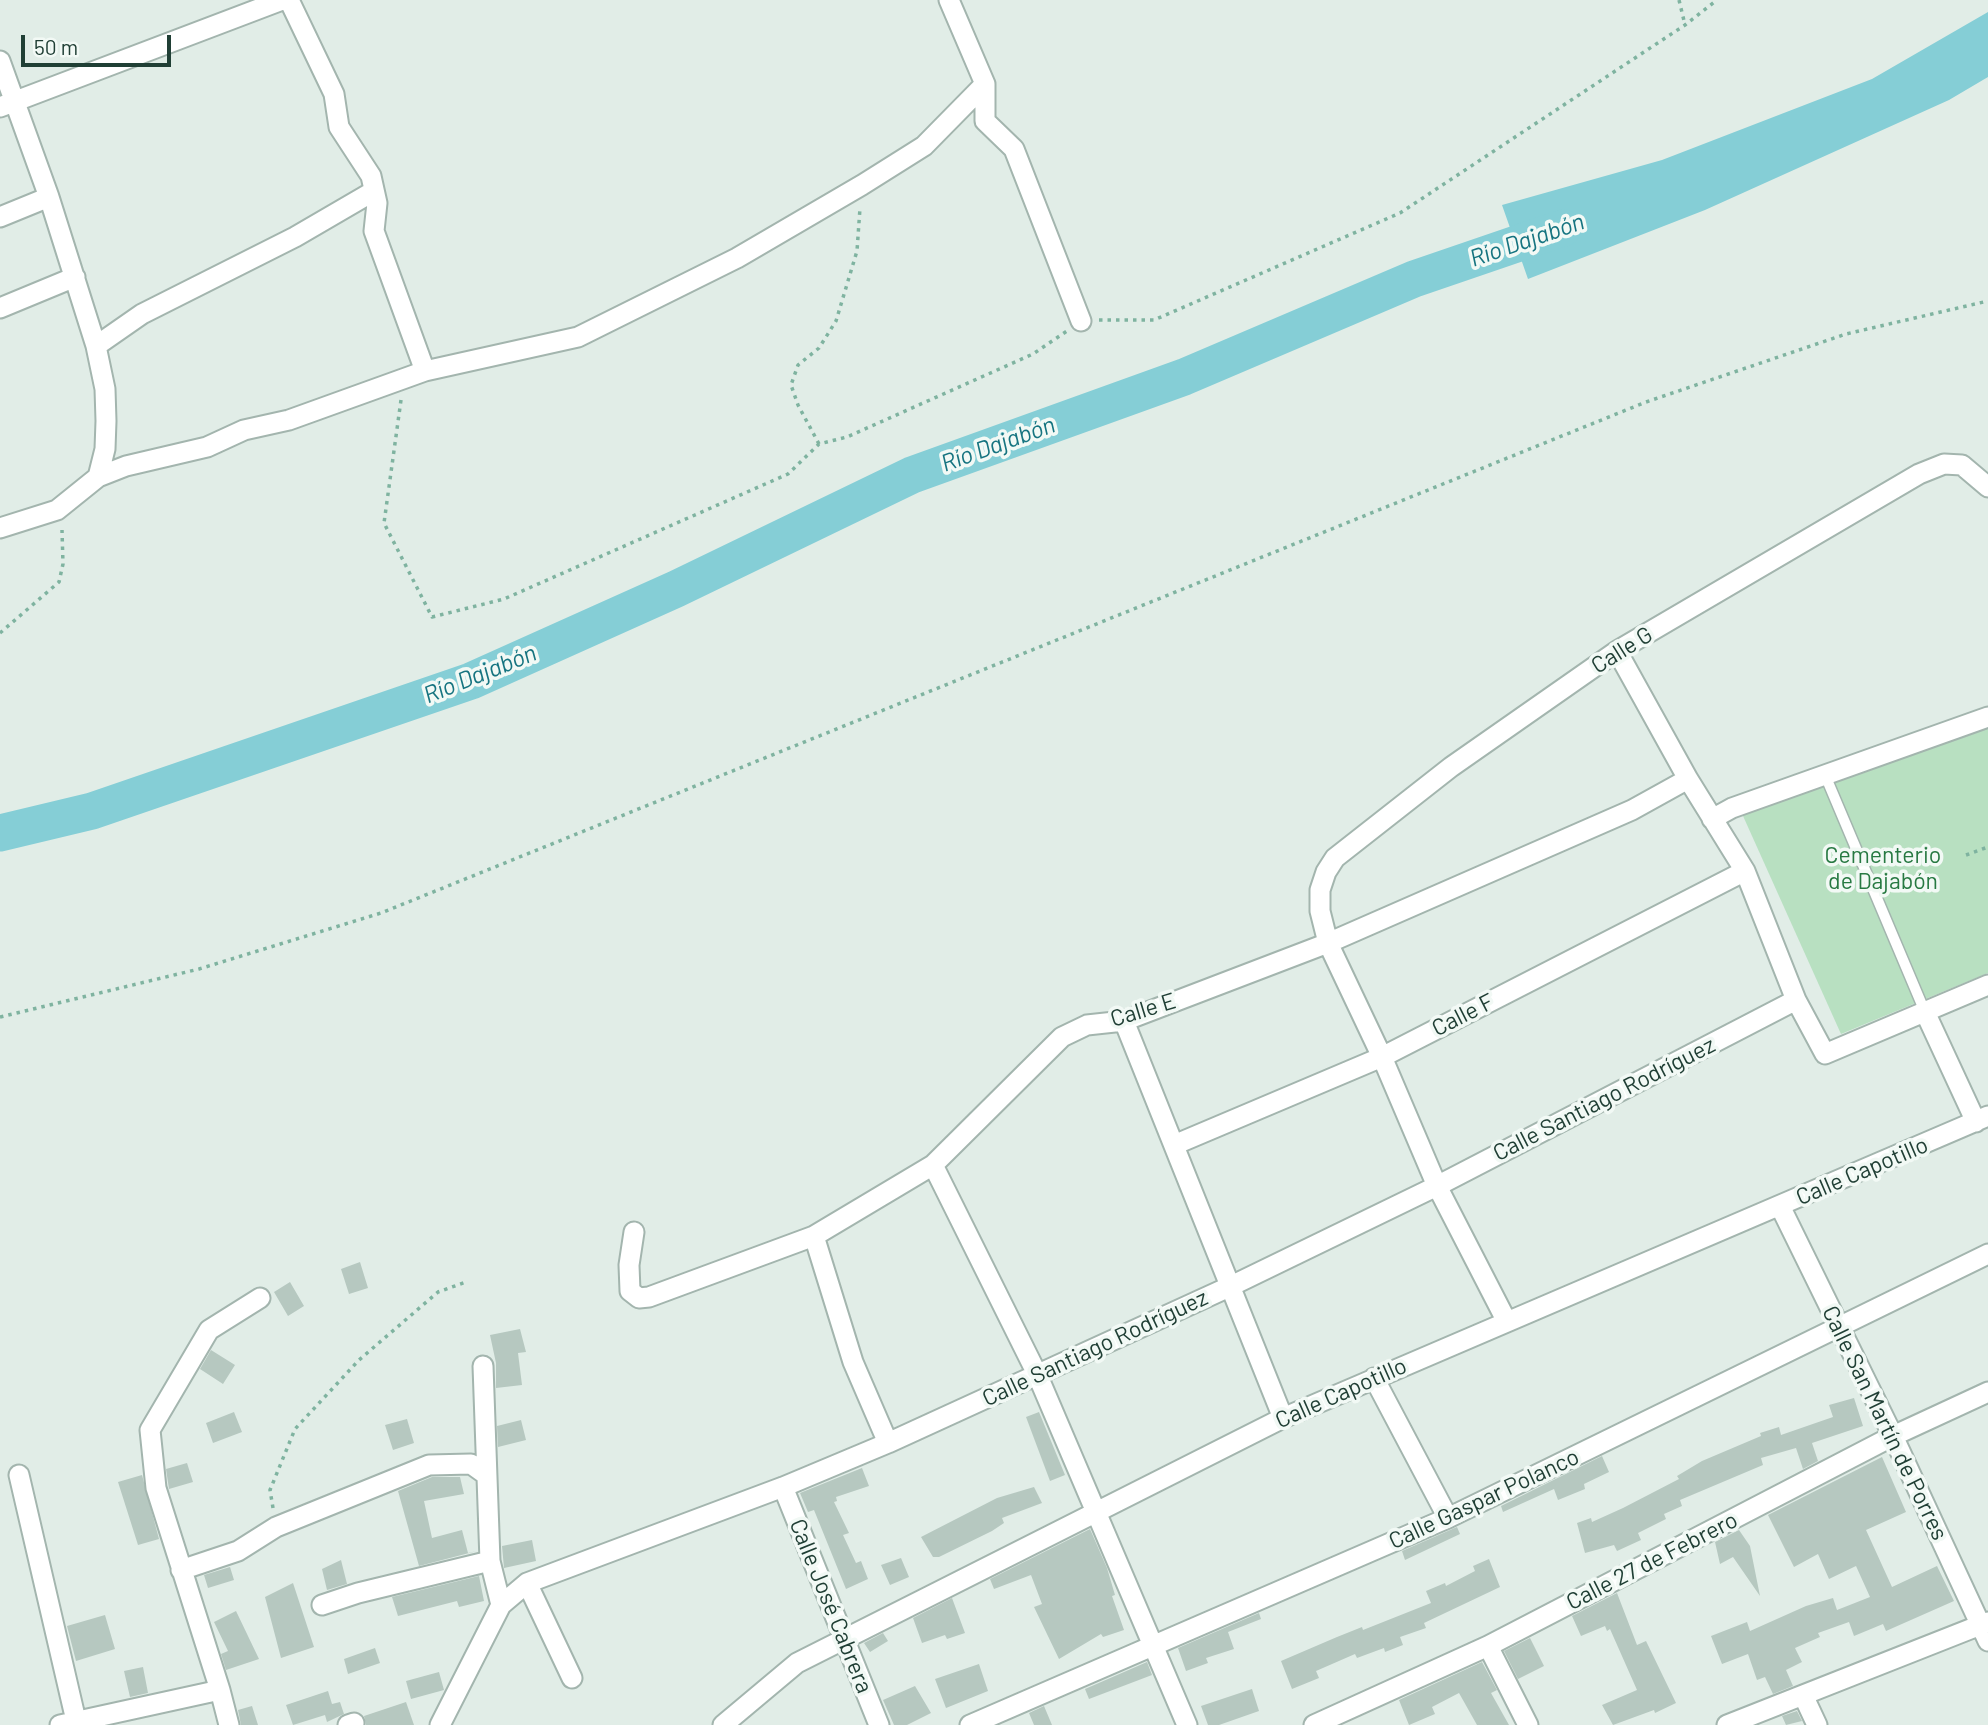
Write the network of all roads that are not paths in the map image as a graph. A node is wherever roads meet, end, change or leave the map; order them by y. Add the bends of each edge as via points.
1 (282, 0) edge
2 (289, 0) edge
3 (949, 0) edge
4 (0, 61) edge
5 (985, 84) junction
6 (8, 103) edge
7 (374, 191) junction
8 (49, 197) junction
9 (0, 217) edge
10 (75, 277) junction
11 (0, 308) edge
12 (1081, 320) road end
13 (96, 346) junction
14 (425, 370) junction
15 (99, 477) junction
16 (1988, 487) edge
17 (0, 528) edge
18 (1617, 651) junction
19 (1988, 717) edge
20 (1825, 775) junction
21 (1688, 779) junction
22 (1712, 819) junction
23 (1745, 871) junction
24 (1328, 943) junction
25 (1988, 985) edge
26 (1796, 1000) junction
27 (1925, 1012) junction
28 (1124, 1021) junction
29 (1382, 1057) junction
30 (1982, 1119) edge
31 (1174, 1145) junction
32 (933, 1165) junction
33 (1437, 1186) junction
34 (1780, 1206) junction
35 (634, 1232) dead end
36 (814, 1236) junction
37 (1988, 1254) edge
38 (1230, 1286) junction
39 (260, 1298) dead end
40 (1507, 1322) junction
41 (1838, 1327) junction
42 (483, 1366) dead end
43 (1037, 1374) junction
44 (1374, 1378) junction
45 (1988, 1392) edge
46 (1283, 1418) junction
47 (1893, 1436) junction
48 (888, 1443) junction
49 (485, 1474) junction
50 (19, 1475) dead end
51 (783, 1488) junction
52 (1097, 1511) junction
53 (1448, 1518) junction
54 (490, 1561) junction
55 (181, 1570) junction
56 (527, 1583) junction
57 (322, 1605) dead end
58 (501, 1605) junction
59 (1986, 1630) edge
60 (845, 1638) junction
61 (1488, 1646) junction
62 (1152, 1647) junction
63 (572, 1678) dead end
64 (220, 1690) junction
65 (1803, 1695) junction
66 (71, 1724) edge
67 (229, 1725) edge
68 (440, 1725) edge
69 (723, 1725) edge
70 (879, 1725) edge
71 (971, 1725) edge
72 (1187, 1725) edge
73 (1314, 1725) edge
74 (1528, 1725) edge
75 (1727, 1725) edge
76 (1817, 1725) edge

1 - 6 street
2 - 7 street via 334,94 339,127 371,176
3 - 5 street
4 - 6 street
5 - 12 street via 985,121 1014,149
5 - 14 street via 924,146 737,258 578,337
6 - 8 street
7 - 13 street via 295,237 142,314
7 - 14 street via 374,231
8 - 9 street
8 - 10 street
10 - 11 street
10 - 13 street
13 - 15 street via 106,421
14 - 15 street via 289,420 244,430 207,447
15 - 17 street via 57,510
16 - 18 street, Calle G via 1962,465 1944,464 1919,474
18 - 21 street
18 - 24 street, Calle G via 1451,767 1335,858 1320,890
19 - 20 street
20 - 22 street
20 - 27 lane
21 - 22 street
21 - 24 street, Calle E via 1632,810
22 - 23 street
23 - 26 street
23 - 29 street, Calle F
24 - 28 street, Calle E
24 - 29 street
25 - 27 street
26 - 27 street via 1825,1054
26 - 33 street, Calle Santiago Rodríguez
27 - 30 street
28 - 31 street
28 - 32 street, Calle E via 1087,1025 1062,1037
29 - 31 street, Calle F
29 - 33 street
30 - 34 street, Calle Capotillo
31 - 38 street
32 - 36 street, Calle E
32 - 43 street
33 - 38 street, Calle Santiago Rodríguez
33 - 40 street
34 - 40 street, Calle Capotillo
34 - 41 street, Calle San Martín de Porres
35 - 36 street, Calle E via 630,1291 639,1298
36 - 48 street via 853,1362
37 - 41 street, Calle Gaspar Polanco
38 - 43 street, Calle Santiago Rodríguez
38 - 46 street
39 - 55 street via 209,1331 150,1430 156,1488
40 - 44 street, Calle Capotillo
41 - 47 street, Calle San Martín de Porres
41 - 53 street, Calle Gaspar Polanco
42 - 49 street
43 - 48 street, Calle Santiago Rodríguez
43 - 52 street
44 - 46 street, Calle Capotillo
44 - 53 street
45 - 47 street, Calle 27 de Febrero
46 - 52 street, Calle Capotillo
47 - 59 street, Calle San Martín de Porres
47 - 61 street, Calle 27 de Febrero
48 - 51 street, Calle Santiago Rodríguez
49 - 54 street
49 - 55 street via 471,1464 429,1465 276,1527 238,1551
50 - 66 street
51 - 56 street, Calle Santiago Rodríguez
51 - 60 street, Calle José Cabrera
52 - 60 street, Calle Capotillo
52 - 62 street
53 - 62 street, Calle Gaspar Polanco
54 - 57 street
54 - 58 street
55 - 64 street
56 - 58 street, Calle Santiago Rodríguez
56 - 63 street
58 - 68 street, Calle Santiago Rodríguez
59 - 65 street
60 - 69 street, Calle Capotillo via 797,1663
60 - 70 street, Calle José Cabrera
61 - 73 street, Calle 27 de Febrero
61 - 74 street
62 - 71 street, Calle Gaspar Polanco
62 - 72 street
64 - 66 street
64 - 67 street
65 - 75 street
65 - 76 street

